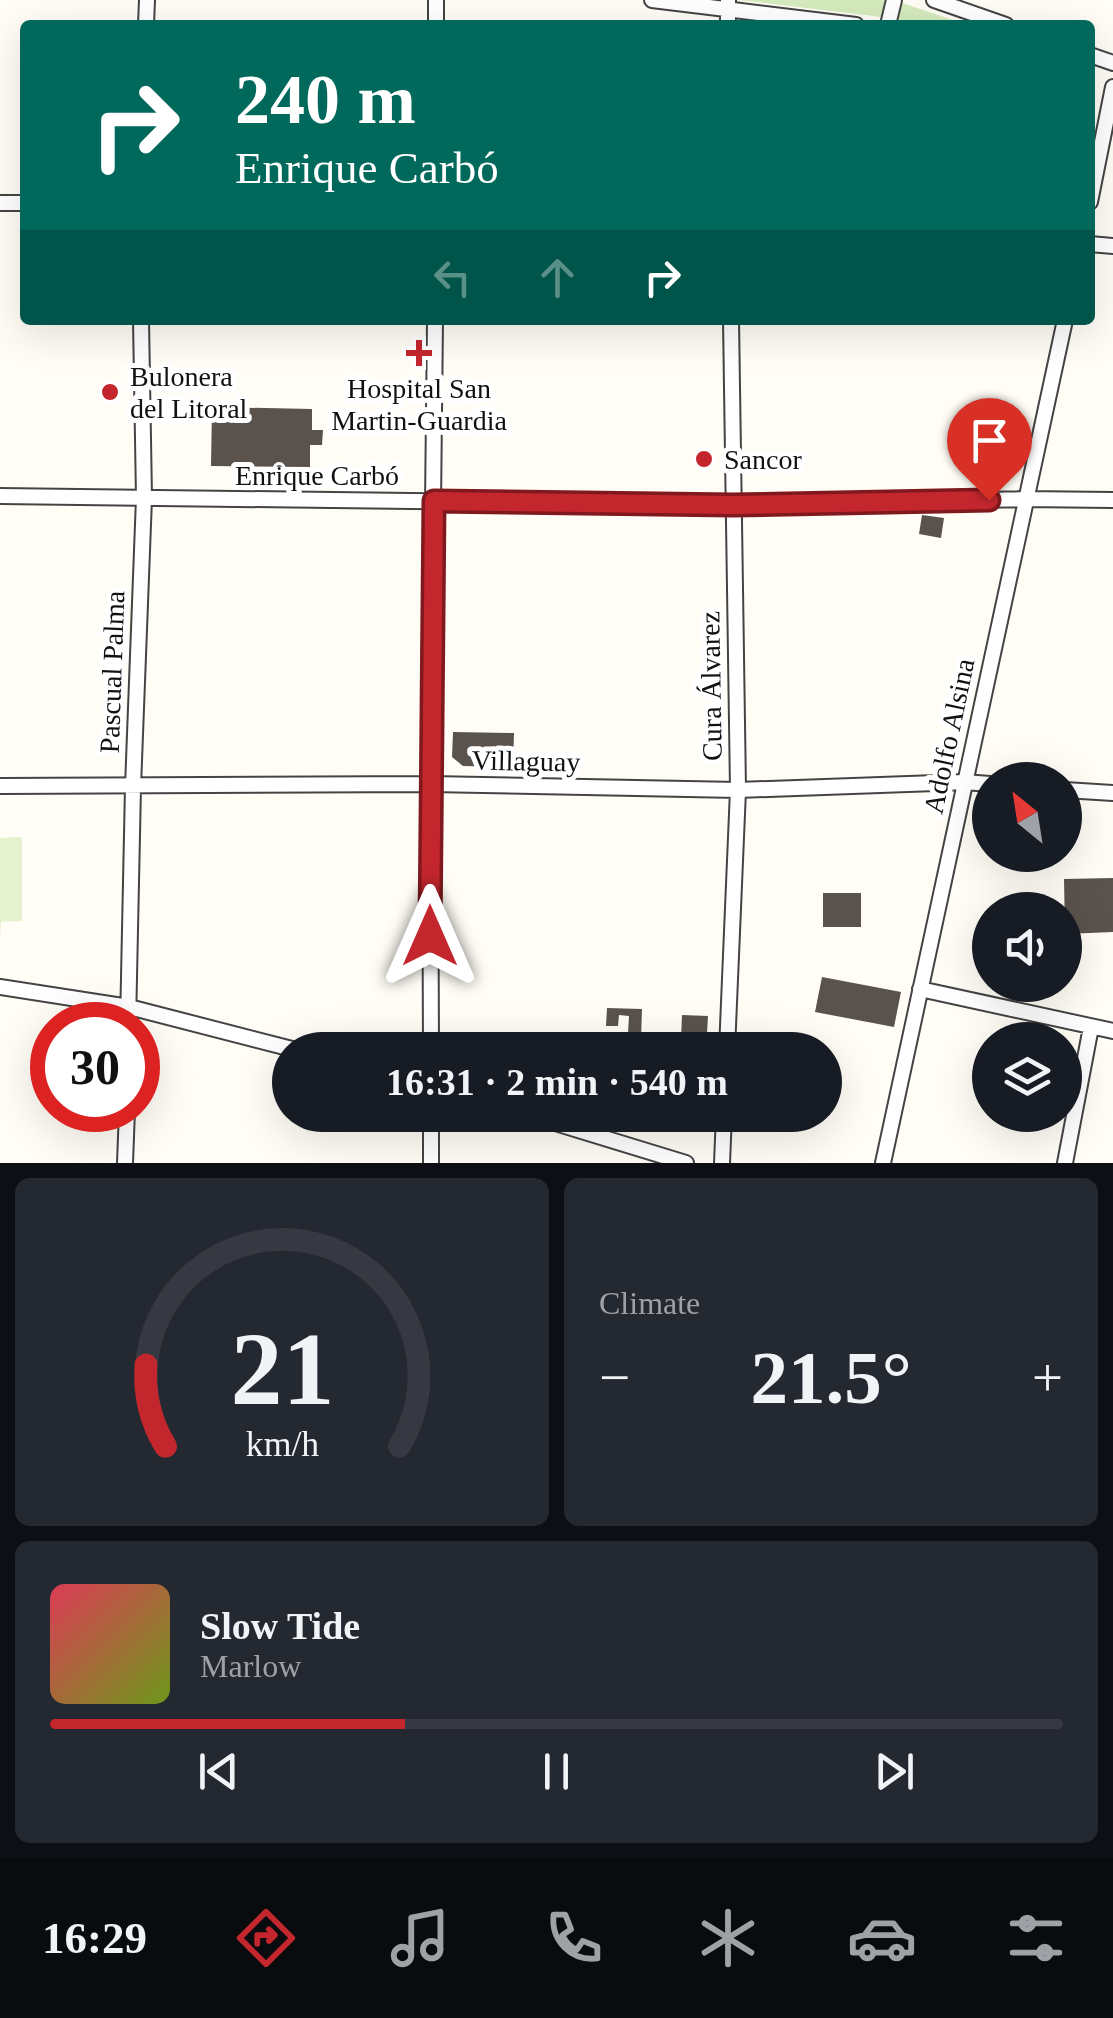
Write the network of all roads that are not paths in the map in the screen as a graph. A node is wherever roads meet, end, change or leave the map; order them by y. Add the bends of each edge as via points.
1 (652, 0) edge
2 (934, 0) edge
3 (728, 4) edge
4 (826, 20) edge
5 (976, 20) edge
6 (1113, 87) edge
7 (1095, 177) edge
8 (141, 325) edge
9 (435, 325) edge
10 (731, 325) edge
11 (1064, 325) edge
12 (0, 496) edge
13 (144, 498) junction
14 (1025, 499) junction
15 (1113, 500) edge
16 (434, 501) junction
17 (733, 505) junction
18 (964, 782) junction
19 (972, 783) edge
20 (430, 784) junction
21 (0, 786) edge
22 (133, 786) junction
23 (738, 790) junction
24 (1082, 791) edge
25 (1113, 794) edge
26 (0, 987) edge
27 (920, 990) junction
28 (97, 1002) edge
29 (129, 1002) edge
30 (160, 1015) edge
31 (1091, 1027) junction
32 (431, 1032) edge
33 (727, 1032) edge
34 (1113, 1032) edge
35 (272, 1044) edge
36 (126, 1132) edge
37 (431, 1132) edge
38 (585, 1132) edge
39 (723, 1132) edge
40 (126, 1163) edge
41 (431, 1163) edge
42 (686, 1163) edge
43 (722, 1163) edge
44 (883, 1163) edge
45 (1065, 1163) edge

1 - 3 street
2 - 5 street
3 - 4 street
6 - 7 street
8 - 13 street, Pascual Palma
9 - 16 street
10 - 17 street, Cura Álvarez
11 - 14 street, Adolfo Alsina
12 - 13 street, Enrique Carbó
13 - 16 street, Enrique Carbó
13 - 22 street, Pascual Palma
14 - 15 street, Enrique Carbó
14 - 17 street, Enrique Carbó
14 - 18 street, Adolfo Alsina
16 - 17 street, Enrique Carbó
16 - 20 street
17 - 23 street, Cura Álvarez
18 - 19 street, Villaguay
18 - 23 street, Villaguay
18 - 27 street, Adolfo Alsina
20 - 22 street, Villaguay
20 - 23 street, Villaguay
20 - 32 street
21 - 22 street, Villaguay
22 - 29 street, Pascual Palma
23 - 33 street, Cura Álvarez
24 - 25 street
26 - 28 street
27 - 31 street
27 - 44 street, Adolfo Alsina
30 - 35 street
31 - 34 street
31 - 45 street
36 - 40 street
37 - 41 street
38 - 42 street
39 - 43 street

